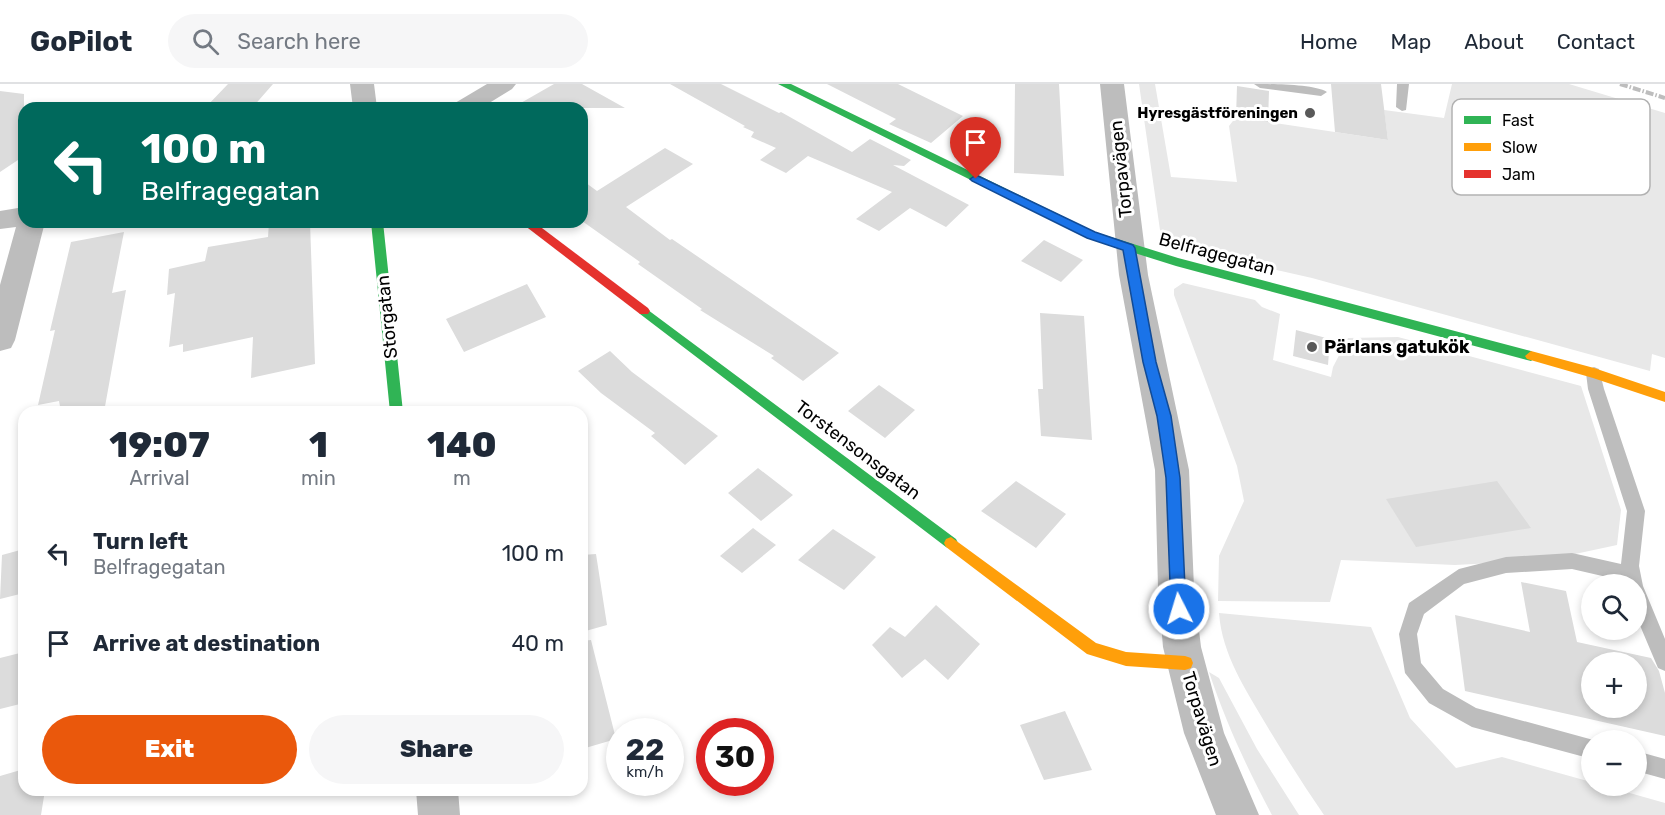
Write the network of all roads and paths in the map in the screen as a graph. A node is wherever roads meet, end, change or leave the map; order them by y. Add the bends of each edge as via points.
1 (362, 84) edge
2 (504, 84) edge
3 (783, 84) edge
4 (1112, 84) edge
5 (1260, 84) edge
6 (1403, 84) edge
7 (1321, 92) dead end
8 (364, 102) edge
9 (474, 102) edge
10 (1402, 107) dead end
11 (18, 217) edge
12 (0, 219) edge
13 (29, 228) edge
14 (379, 228) edge
15 (534, 228) edge
16 (1129, 248) junction
17 (0, 340) edge
18 (1594, 373) junction
19 (1665, 397) edge
20 (396, 406) edge
21 (1615, 574) edge
22 (1631, 574) edge
23 (1647, 619) edge
24 (1665, 662) edge
25 (1185, 663) junction
26 (1581, 746) edge
27 (1647, 764) edge
28 (1665, 768) edge
29 (437, 796) edge
30 (439, 815) edge
31 (1238, 815) edge

1 - 8 street
2 - 9 street
3 - 16 street, Belfragegatan via 1059,220
4 - 16 street, Torpavägen
5 - 7 lane
6 - 10 lane
11 - 12 street
13 - 17 street
14 - 20 street, Storgatan
15 - 25 street, Torstensonsgatan via 1092,649 1131,660
16 - 18 street, Belfragegatan
16 - 25 street, Torpavägen via 1173,478 1176,591
18 - 19 street, Belfragegatan
18 - 22 lane via 1636,511 1629,553
21 - 26 lane via 1572,561 1506,565 1459,577 1416,609 1408,634 1412,667 1436,696 1472,717
23 - 24 lane
25 - 31 street, Torpavägen via 1209,754
27 - 28 lane
29 - 30 street

